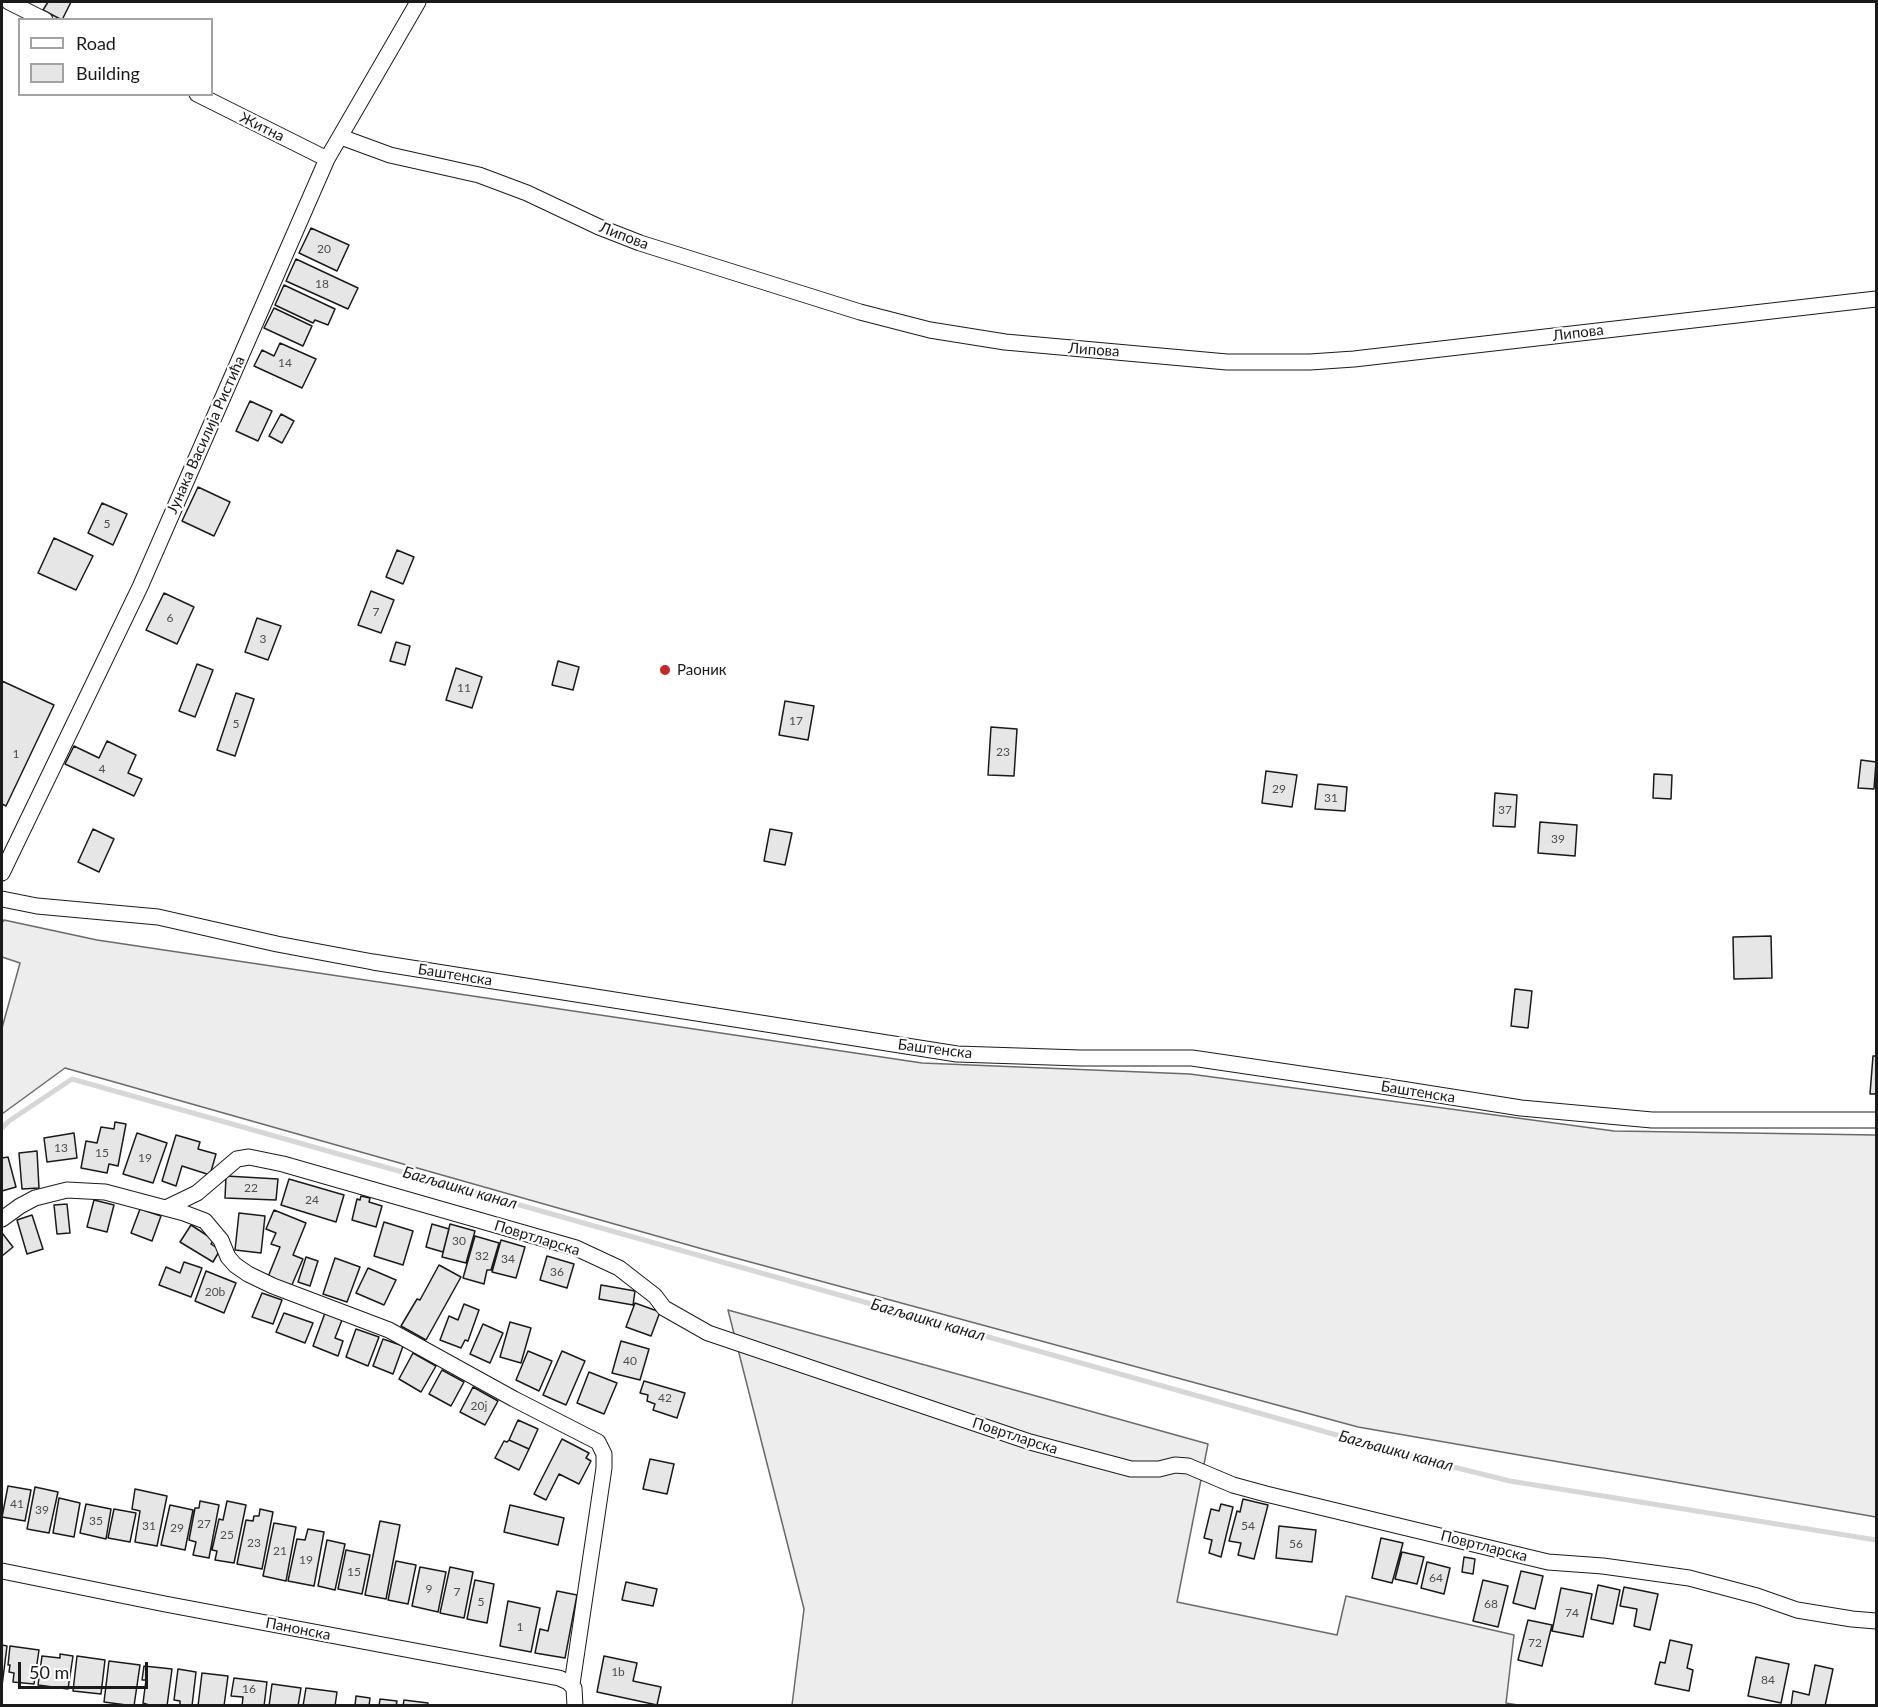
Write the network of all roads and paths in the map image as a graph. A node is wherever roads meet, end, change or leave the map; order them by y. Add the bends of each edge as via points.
1 (9, 2) edge
2 (418, 2) edge
3 (41, 18) edge
4 (201, 96) edge
5 (340, 137) junction
6 (327, 159) junction
7 (1876, 299) edge
8 (2, 873) edge
9 (2, 899) edge
10 (1876, 1120) edge
11 (197, 1193) junction
12 (166, 1208) junction
13 (2, 1219) edge
14 (205, 1221) junction
15 (2, 1571) edge
16 (1876, 1621) edge
17 (572, 1684) junction
18 (575, 1706) edge

1 - 3 street
2 - 5 street, Јунака Василија Ристића
4 - 6 street, Житна
5 - 6 street, Јунака Василија Ристића
5 - 7 street, Липова via 390,155 496,180 640,243 860,312 930,330 1005,342 1207,361 1310,362
6 - 8 street, Јунака Василија Ристића via 140,587
9 - 10 street, Баштенска via 158,917 373,962 957,1054 1192,1058 1521,1108 1652,1120
11 - 12 street, Повртларска
11 - 14 street
11 - 16 street, Повртларска via 237,1159 249,1157 283,1164 576,1248 620,1268 664,1308 708,1333 1041,1445 1131,1470 1188,1466 1266,1494 1548,1562 1689,1578 1797,1610
12 - 13 street via 105,1192 66,1190 35,1198
12 - 14 street
14 - 17 street via 221,1240 228,1257 248,1274 389,1330 598,1442 604,1454 604,1468
15 - 17 street, Панонска via 559,1677
17 - 18 street

